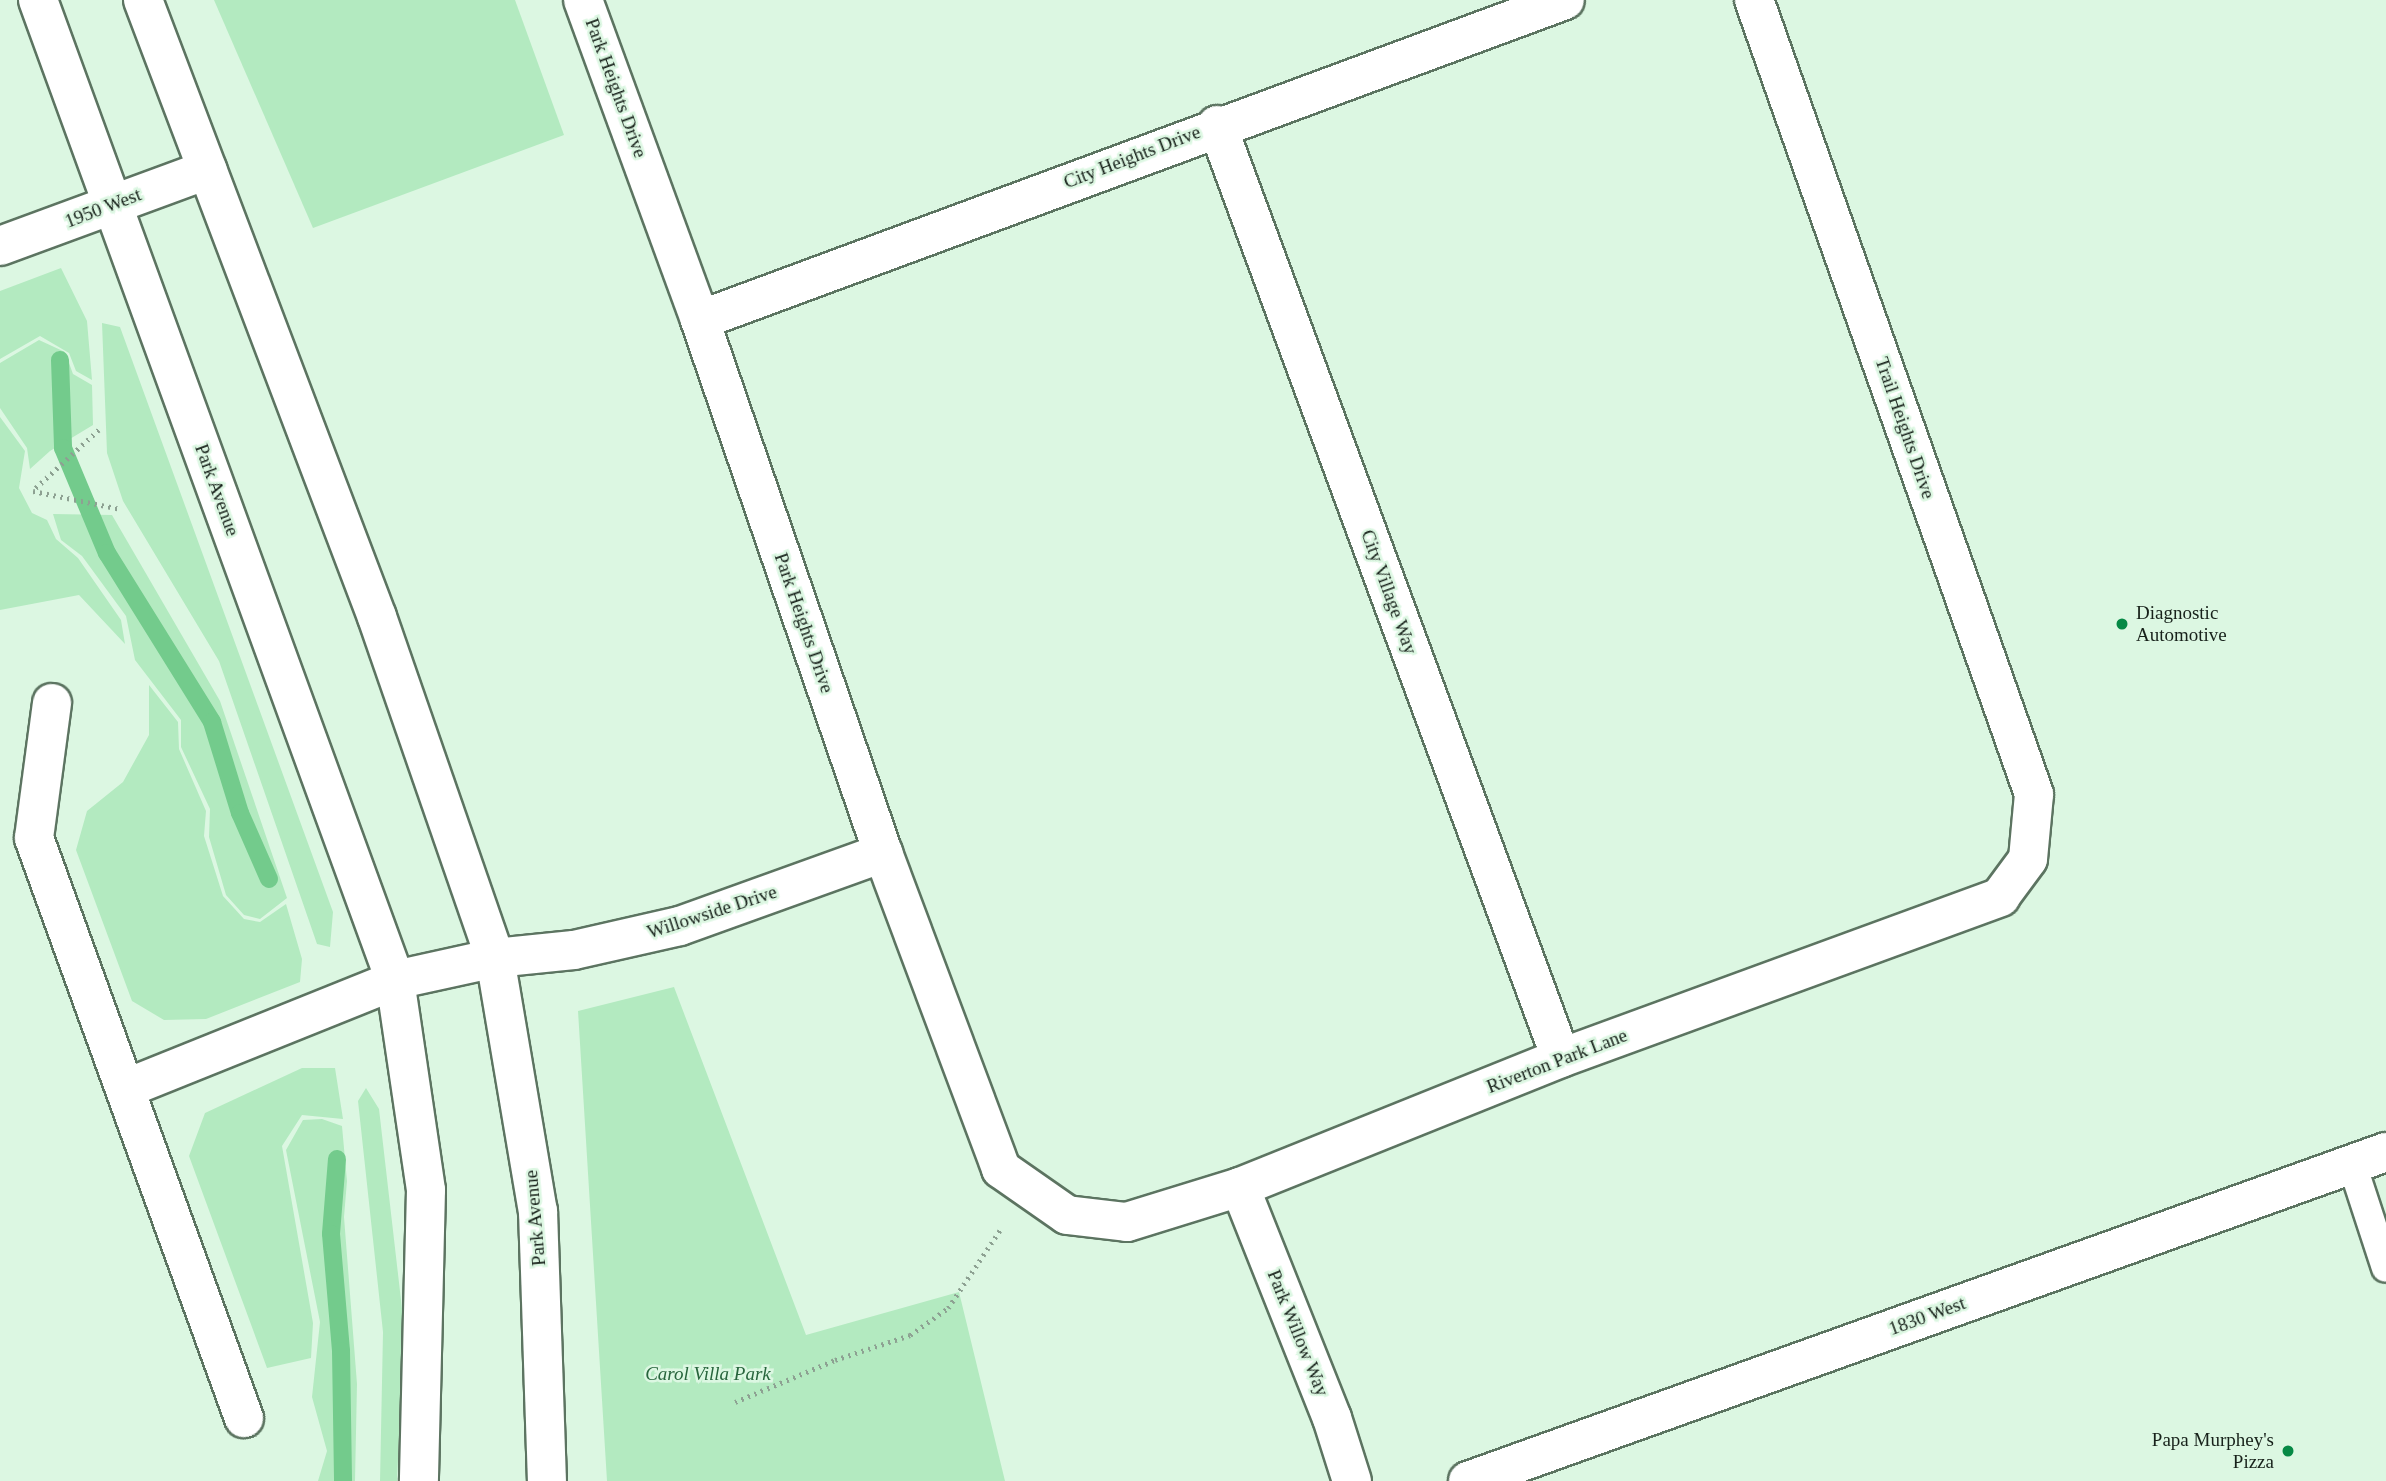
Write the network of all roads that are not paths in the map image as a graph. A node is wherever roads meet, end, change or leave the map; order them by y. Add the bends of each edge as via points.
1 (38, 0) edge
2 (144, 0) edge
3 (583, 0) edge
4 (1566, 0) edge
5 (1754, 0) edge
6 (1217, 125) junction
7 (207, 170) junction
8 (113, 203) junction
9 (0, 246) edge
10 (700, 320) junction
11 (52, 703) dead end
12 (883, 853) junction
13 (2028, 859) joint
14 (495, 958) junction
15 (395, 980) junction
16 (1561, 1058) junction
17 (127, 1088) junction
18 (2369, 1158) edge
19 (1240, 1187) junction
20 (1067, 1215) joint
21 (2386, 1268) edge
22 (244, 1418) dead end
23 (419, 1481) edge
24 (547, 1481) edge
25 (1352, 1481) edge
26 (1468, 1481) edge

1 - 8 street, Park Avenue
2 - 7 street, Park Avenue
3 - 10 street, Park Heights Drive
4 - 6 street, City Heights Drive
5 - 13 street, Trail Heights Drive via 2034,794
6 - 10 street, City Heights Drive
6 - 16 street, City Village Way
7 - 8 street, 1950 West
7 - 14 street, Park Avenue via 377,617
8 - 9 street, 1950 West
8 - 15 street, Park Avenue
10 - 12 street, Park Heights Drive
11 - 17 street via 34,838
12 - 14 street, Willowside Drive via 680,926 574,950
12 - 20 street, Park Heights Drive via 1001,1169
13 - 16 street, Riverton Park Lane via 2000,897
14 - 15 street
14 - 24 street, Park Avenue via 538,1211
15 - 17 street
15 - 23 street, Park Avenue via 426,1190
16 - 19 street, Riverton Park Lane
17 - 22 street
18 - 21 lane
18 - 26 street, 1830 West
19 - 20 street, Riverton Park Lane via 1127,1222
19 - 25 street, Park Willow Way via 1332,1418

